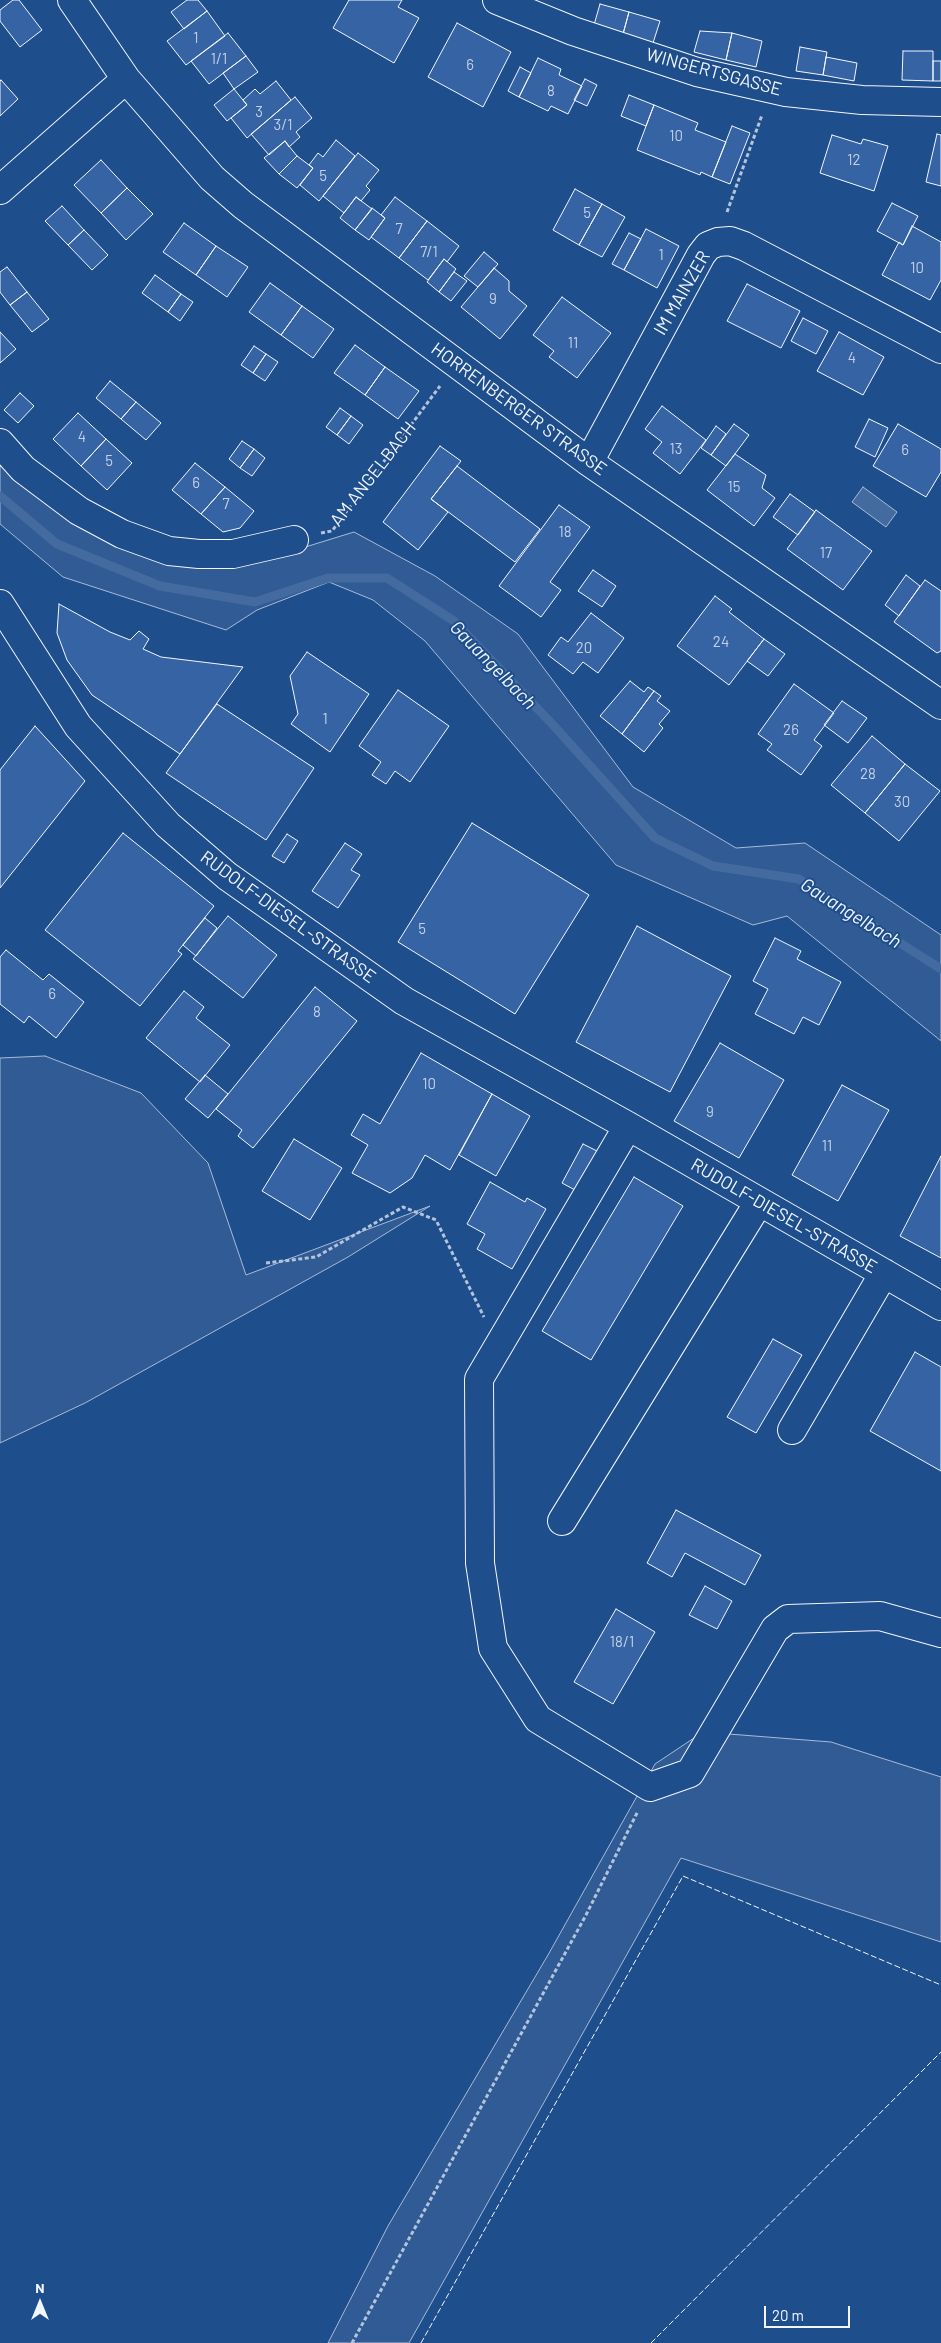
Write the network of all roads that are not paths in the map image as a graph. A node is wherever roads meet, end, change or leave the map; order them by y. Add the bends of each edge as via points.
1 (72, 0) edge
2 (497, 0) edge
3 (126, 79) junction
4 (941, 102) edge
5 (0, 190) edge
6 (941, 349) edge
7 (0, 443) edge
8 (589, 462) junction
9 (294, 540) road end
10 (0, 604) edge
11 (941, 706) edge
12 (628, 1126) junction
13 (759, 1202) junction
14 (884, 1273) junction
15 (941, 1306) edge
16 (792, 1430) dead end
17 (562, 1521) dead end
18 (941, 1633) edge

1 - 3 street, HORRENBERGER STRASSE
2 - 4 street, WINGERTSGASSE via 573,31 697,72 772,88 862,100
3 - 5 street
3 - 8 street, HORRENBERGER STRASSE via 212,178 243,205
6 - 8 street, IM MAINZER via 744,246 730,241 718,242 708,246 701,255
7 - 9 street via 23,468 79,510 122,534 169,551 233,554
8 - 11 street, HORRENBERGER STRASSE
10 - 12 street, RUDOLF-DIESEL-STRASSE via 78,726 168,825 227,876 404,1000
12 - 13 street, RUDOLF-DIESEL-STRASSE
12 - 18 street via 479,1379 480,1563 493,1648 538,1719 650,1787 690,1773 775,1628 788,1618 880,1616
13 - 14 street, RUDOLF-DIESEL-STRASSE
13 - 17 street
14 - 15 street, RUDOLF-DIESEL-STRASSE
14 - 16 street

